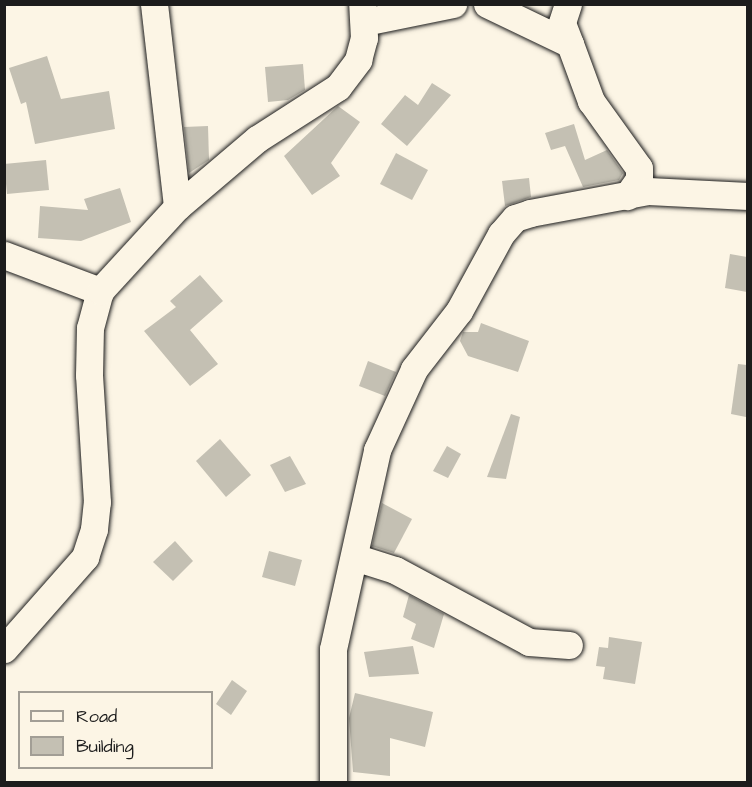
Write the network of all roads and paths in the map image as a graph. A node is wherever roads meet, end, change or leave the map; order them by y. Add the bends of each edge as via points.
1 (154, 4) edge
2 (453, 4) edge
3 (487, 4) edge
4 (568, 4) edge
5 (363, 13) edge
6 (570, 44) junction
7 (627, 196) junction
8 (747, 196) edge
9 (177, 207) junction
10 (4, 255) edge
11 (100, 291) junction
12 (354, 557) junction
13 (569, 645) dead end
14 (4, 650) edge
15 (333, 783) edge

1 - 9 street
2 - 5 street
3 - 6 street
4 - 6 street via 562,24
5 - 9 street via 358,60 338,87 257,140
6 - 7 street via 591,101 639,168 639,179
7 - 8 street via 648,191
7 - 12 street via 531,213 515,218 501,234 459,311 414,369 377,450
9 - 11 street
10 - 11 street
11 - 14 street via 90,328 88,375 94,529 85,557
12 - 13 street via 395,570 529,642
12 - 15 street via 333,649

